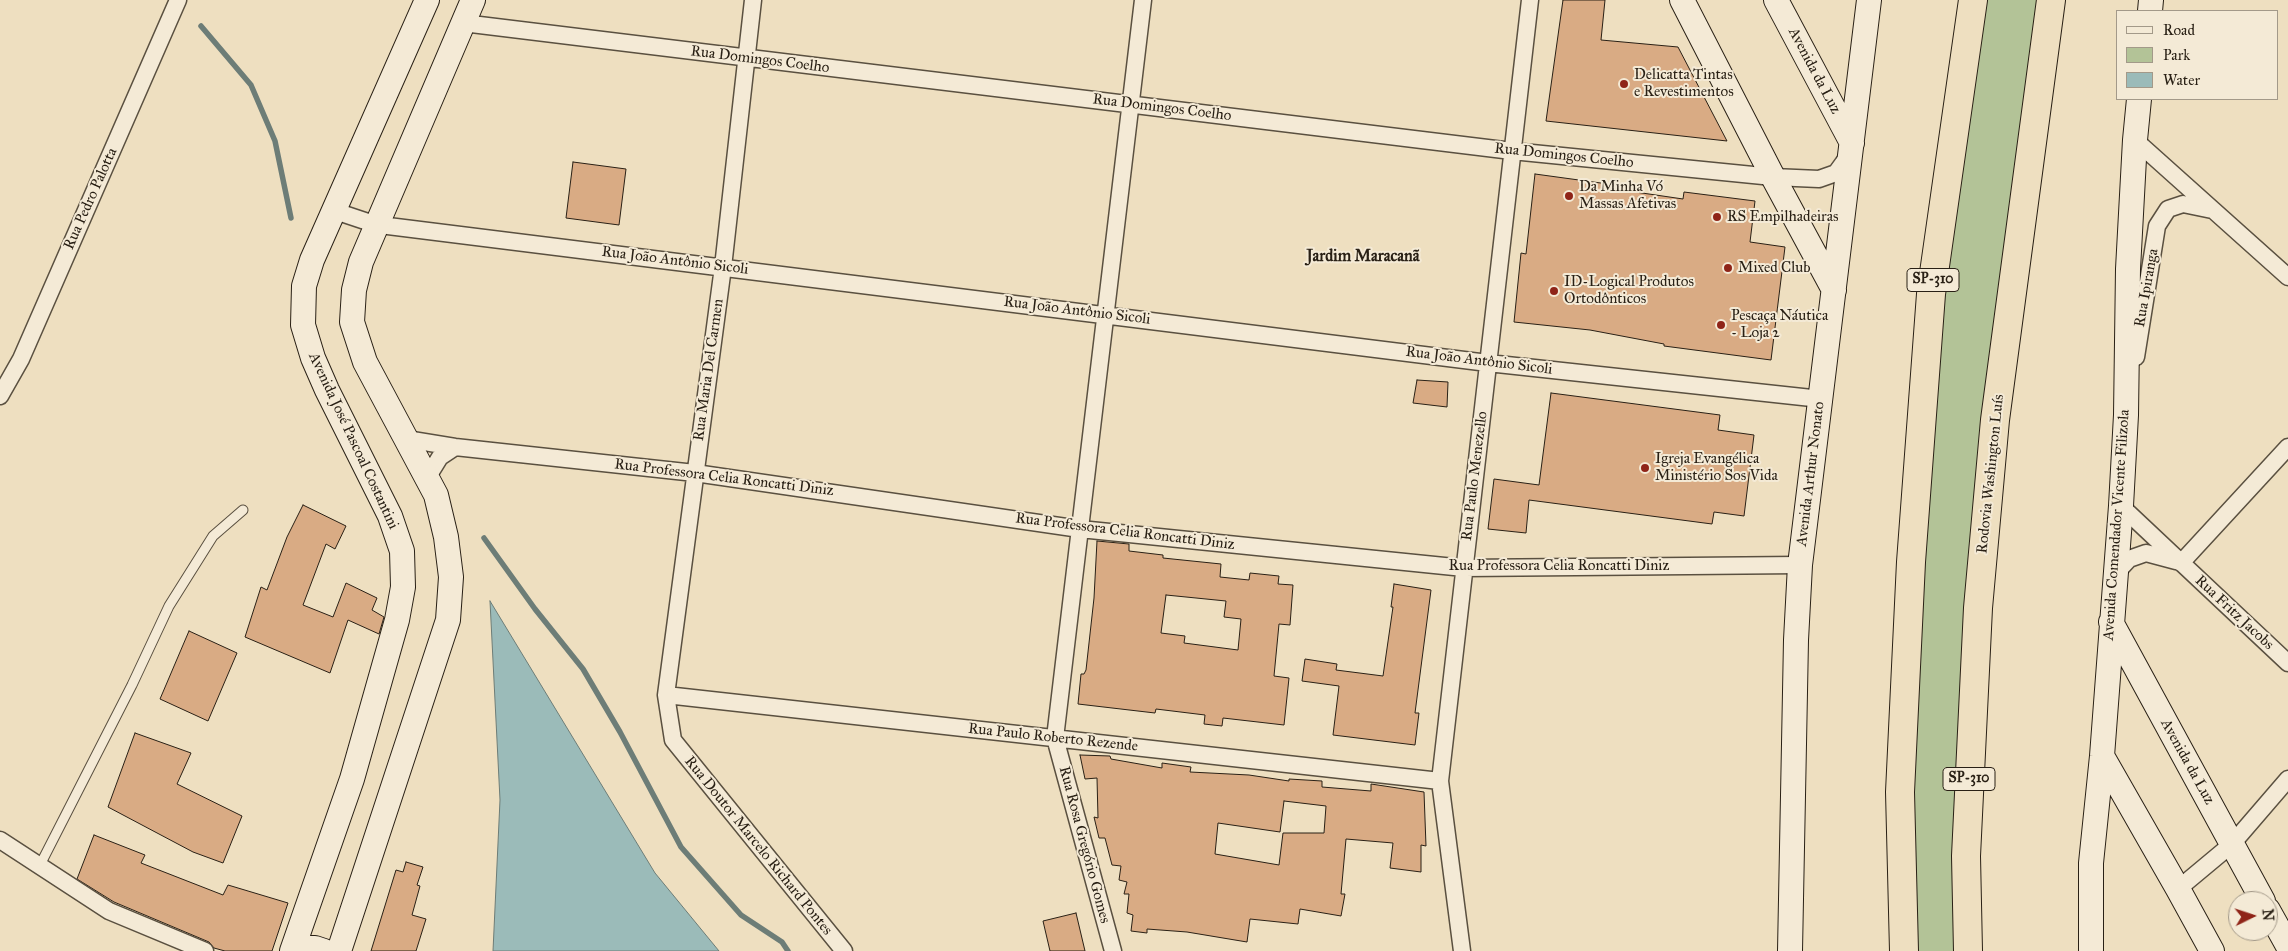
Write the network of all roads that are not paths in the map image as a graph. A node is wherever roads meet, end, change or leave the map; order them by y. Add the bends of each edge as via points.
1 (178, 0) edge
2 (427, 0) edge
3 (473, 0) edge
4 (753, 0) edge
5 (1143, 0) edge
6 (1530, 0) edge
7 (1682, 0) edge
8 (1776, 0) edge
9 (1869, 0) edge
10 (1973, 0) edge
11 (2051, 0) edge
12 (463, 23) junction
13 (747, 59) junction
14 (2140, 100) edge
15 (1130, 104) junction
16 (2135, 140) junction
17 (1851, 148) junction
18 (1512, 152) junction
19 (1773, 177) junction
20 (2212, 210) junction
21 (335, 211) junction
22 (377, 225) junction
23 (723, 267) junction
24 (2288, 277) edge
25 (1834, 290) junction
26 (1106, 314) junction
27 (1488, 363) junction
28 (0, 396) edge
29 (1821, 399) junction
30 (2126, 416) junction
31 (406, 439) junction
32 (455, 446) junction
33 (2288, 447) edge
34 (695, 473) junction
35 (427, 478) junction
36 (2121, 506) junction
37 (244, 510) dead end
38 (1080, 528) junction
39 (2181, 563) junction
40 (1800, 565) junction
41 (1464, 568) junction
42 (2116, 573) junction
43 (1978, 608) junction
44 (2111, 622) junction
45 (2288, 663) edge
46 (666, 695) junction
47 (1055, 738) junction
48 (673, 740) joint
49 (2102, 756) junction
50 (2288, 779) edge
51 (1440, 781) junction
52 (1900, 792) junction
53 (0, 840) edge
54 (2232, 844) junction
55 (39, 867) junction
56 (2178, 889) junction
57 (2258, 891) edge
58 (2278, 928) edge
59 (2288, 946) edge
60 (205, 951) edge
61 (294, 951) edge
62 (324, 951) edge
63 (339, 951) edge
64 (844, 951) edge
65 (1113, 951) edge
66 (1462, 951) edge
67 (1790, 951) edge
68 (1893, 951) edge
69 (1904, 951) edge
70 (1968, 951) edge
71 (1984, 951) edge
72 (2090, 951) edge
73 (2212, 951) edge

1 - 28 street, Rua Pedro Palotta via 21,358
2 - 21 main road, Avenida José Pascoal Costantini
3 - 12 main road
4 - 13 street, Rua Maria Del Carmen
5 - 15 street
6 - 18 street, Rua Paulo Menezello
7 - 19 main road
8 - 17 main road, Avenida da Luz
9 - 17 main road, Avenida Arthur Nonato
10 - 52 highway, SP-310 via 1931,294 1911,562
11 - 43 highway, Rodovia Washington Luís / SP-310 via 1995,420
12 - 13 street, Rua Domingos Coelho
12 - 22 main road
13 - 15 street, Rua Domingos Coelho
13 - 23 street, Rua Maria Del Carmen
14 - 16 main road, Avenida Comendador Vicente Filizola
15 - 18 street, Rua Domingos Coelho
15 - 26 street
16 - 20 street, Rua Ipiranga
16 - 30 main road, Avenida Comendador Vicente Filizola via 2128,269
17 - 19 street, Rua Domingos Coelho via 1836,173 1819,178
17 - 25 main road, Avenida Arthur Nonato
18 - 19 street, Rua Domingos Coelho
18 - 27 street, Rua Paulo Menezello
19 - 25 main road
20 - 24 street, Rua Ipiranga
20 - 30 street, Rua Ipiranga via 2183,204 2168,209 2158,226
21 - 22 street, Rua João Antônio Sicoli
21 - 61 main road, Avenida José Pascoal Costantini via 312,260 304,286 303,325 327,390 390,516 402,551 403,588 397,620 352,778
22 - 23 street, Rua João Antônio Sicoli
22 - 31 main road via 354,290 352,322 365,362
23 - 26 street, Rua João Antônio Sicoli
23 - 34 street, Rua Maria Del Carmen
25 - 29 main road, Avenida Arthur Nonato
26 - 27 street, Rua João Antônio Sicoli
26 - 38 street
27 - 29 street, Rua João Antônio Sicoli
27 - 41 street, Rua Paulo Menezello
29 - 40 main road, Avenida Arthur Nonato
30 - 36 main road, Avenida Comendador Vicente Filizola
31 - 32 street, Rua Professora Celia Roncatti Diniz
31 - 35 main road
32 - 34 street, Rua Professora Celia Roncatti Diniz
32 - 35 street via 440,457
33 - 39 street
34 - 38 street, Rua Professora Celia Roncatti Diniz
34 - 46 street, Rua Maria Del Carmen
35 - 63 main road via 436,495 446,537 451,577 448,620
36 - 39 street, Rua Fritz Jacobs
36 - 42 main road, Avenida Comendador Vicente Filizola
37 - 55 lane via 213,536 169,606
38 - 41 street, Rua Professora Celia Roncatti Diniz
38 - 47 street
39 - 42 street, Rua Fritz Jacobs via 2146,553 2129,559
39 - 45 street, Rua Fritz Jacobs
40 - 41 street, Rua Professora Celia Roncatti Diniz
40 - 67 main road, Avenida Arthur Nonato
41 - 51 street, Rua Paulo Menezello
42 - 44 main road, Avenida Comendador Vicente Filizola
43 - 70 highway, Rodovia Washington Luís / SP-310 via 1966,856
43 - 71 highway via 1984,748
44 - 49 main road, Avenida Comendador Vicente Filizola
44 - 54 main road, Avenida da Luz
46 - 47 street, Rua Paulo Roberto Rezende
46 - 48 street, Rua Maria Del Carmen
47 - 51 street, Rua Paulo Roberto Rezende
47 - 65 street, Rua Rosa Gregório Gomes
48 - 64 street, Rua Doutor Marcelo Richard Pontes
49 - 56 main road
49 - 72 main road, Avenida Comendador Vicente Filizola via 2091,864
50 - 54 street
51 - 66 street, Rua Paulo Menezello
52 - 68 highway
52 - 69 highway, SP-310
53 - 55 street
54 - 56 street
54 - 57 main road, Avenida da Luz
55 - 60 street via 109,911
56 - 73 main road
58 - 59 main road
61 - 62 main road via 315,948

